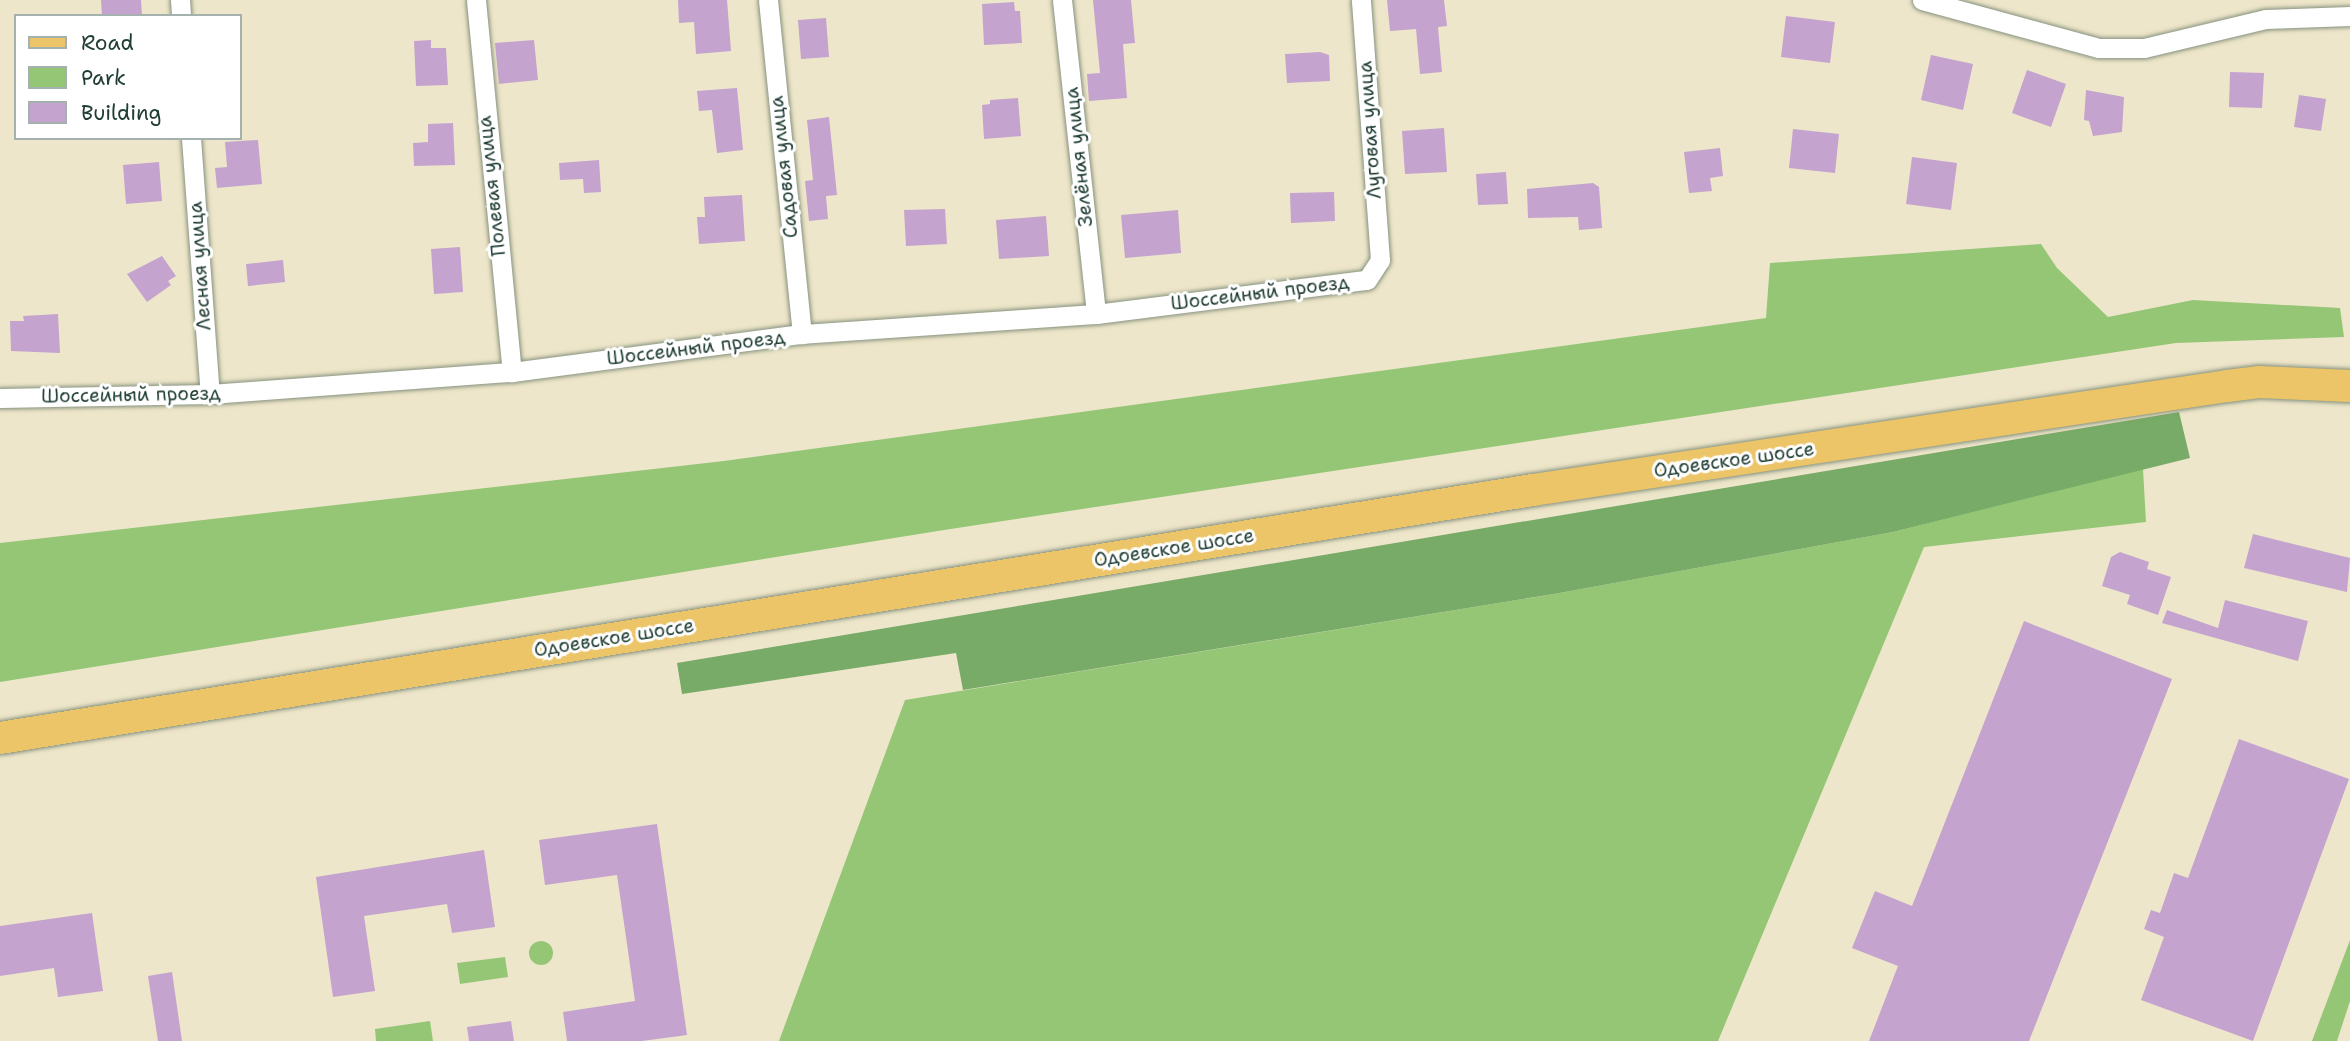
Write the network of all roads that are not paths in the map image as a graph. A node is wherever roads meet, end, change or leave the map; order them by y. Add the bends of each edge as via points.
1 (475, 0) edge
2 (768, 0) edge
3 (1062, 0) edge
4 (1361, 0) edge
5 (1922, 0) edge
6 (2350, 16) edge
7 (191, 140) edge
8 (1380, 260) joint
9 (1096, 314) junction
10 (802, 334) junction
11 (512, 372) junction
12 (2350, 386) edge
13 (210, 394) junction
14 (0, 398) edge
15 (0, 738) edge

1 - 11 street, Полевая улица
2 - 10 street, Садовая улица
3 - 9 street, Зелёная улица
4 - 8 street, Луговая улица
5 - 6 street via 2099,48 2144,48 2266,19
7 - 13 street, Лесная улица
8 - 9 street, Шоссейный проезд via 1367,280
9 - 10 street, Шоссейный проезд
10 - 11 street, Шоссейный проезд
11 - 13 street, Шоссейный проезд
12 - 15 main road, Одоевское шоссе via 2238,385 1588,482
13 - 14 street, Шоссейный проезд

